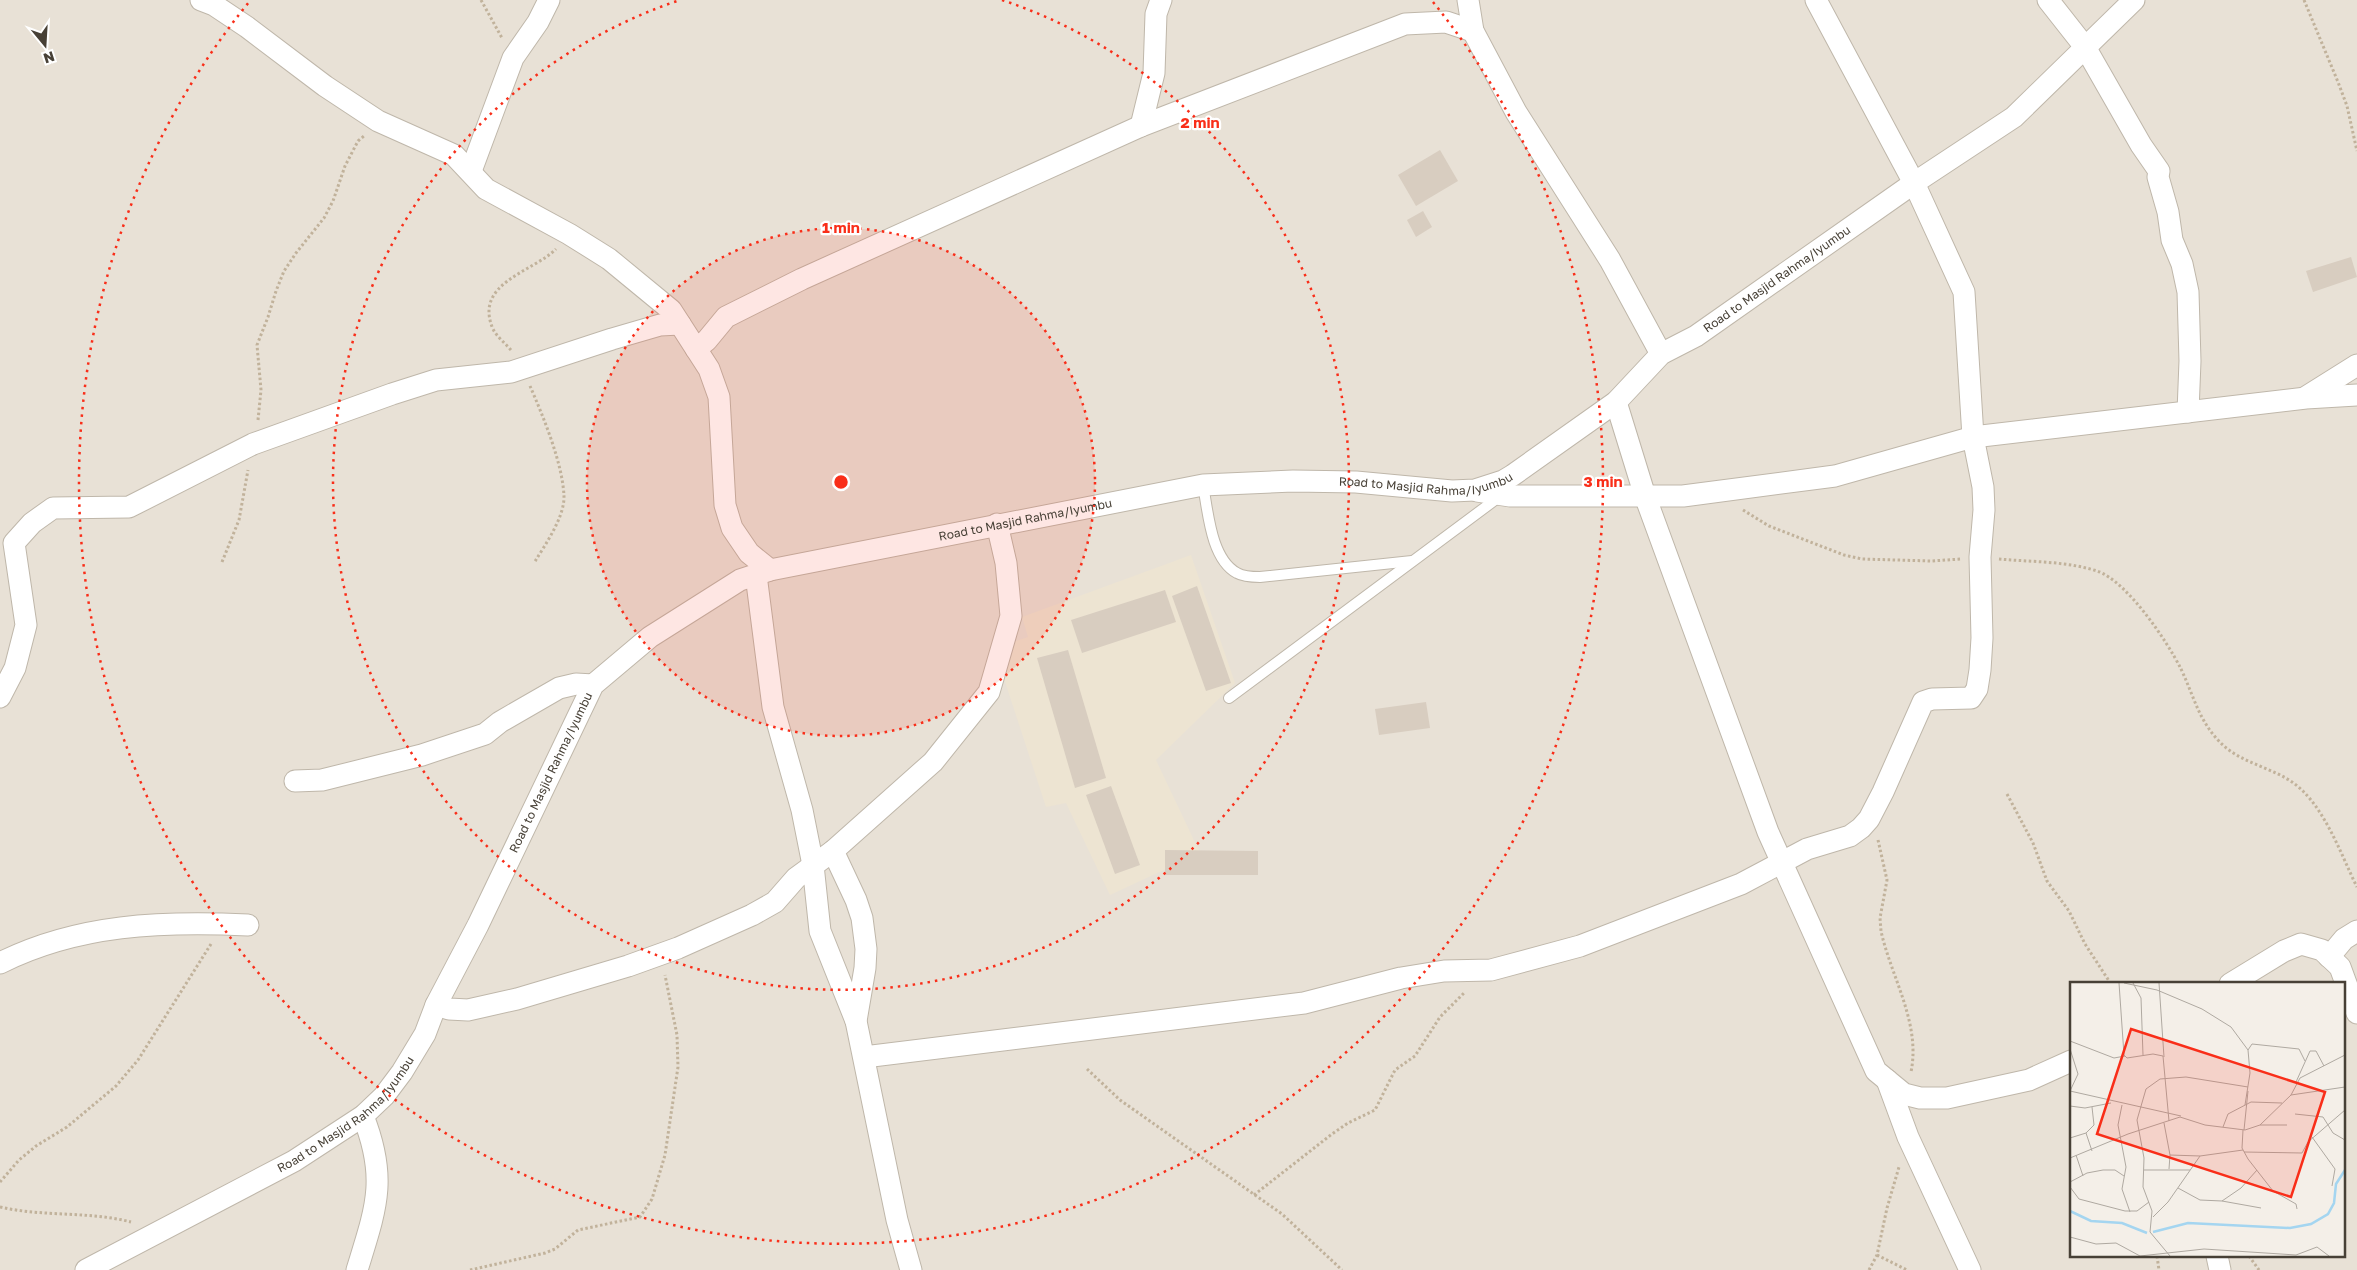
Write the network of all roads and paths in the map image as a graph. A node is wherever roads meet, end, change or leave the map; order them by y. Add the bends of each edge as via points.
1 (201, 0) edge
2 (481, 0) edge
3 (550, 0) edge
4 (1160, 0) edge
5 (1468, 0) edge
6 (1816, 0) edge
7 (2048, 0) edge
8 (2134, 0) edge
9 (2304, 0) edge
10 (1473, 31) junction
11 (2085, 47) junction
12 (513, 58) junction
13 (378, 121) junction
14 (1141, 126) junction
15 (2357, 151) edge
16 (471, 170) junction
17 (1914, 183) junction
18 (680, 324) junction
19 (696, 349) junction
20 (1661, 354) junction
21 (2357, 365) edge
22 (2357, 395) edge
23 (2306, 398) junction
24 (1616, 402) junction
25 (2188, 412) junction
26 (1973, 437) junction
27 (253, 444) junction
28 (1202, 485) junction
29 (1731, 489) junction
30 (1475, 490) junction
31 (1499, 496) junction
32 (1646, 496) junction
33 (997, 524) junction
34 (1980, 557) junction
35 (1413, 561) junction
36 (222, 562) dead end
37 (763, 573) junction
38 (593, 685) junction
39 (0, 697) edge
40 (1229, 698) dead end
41 (296, 781) dead end
42 (2007, 794) dead end
43 (1869, 819) junction
44 (833, 851) junction
45 (1780, 863) junction
46 (812, 865) junction
47 (2357, 887) edge
48 (226, 924) junction
49 (248, 925) dead end
50 (2357, 931) edge
51 (663, 954) junction
52 (2329, 957) junction
53 (0, 963) edge
54 (1490, 970) junction
55 (2111, 982) edge
56 (2233, 982) edge
57 (436, 1005) junction
58 (2357, 1013) edge
59 (856, 1021) junction
60 (864, 1057) junction
61 (2070, 1062) edge
62 (1087, 1069) dead end
63 (1886, 1080) junction
64 (1904, 1094) junction
65 (363, 1116) junction
66 (1908, 1137) junction
67 (0, 1182) edge
68 (1254, 1195) junction
69 (0, 1207) edge
70 (152, 1236) junction
71 (1877, 1255) junction
72 (2250, 1258) edge
73 (86, 1270) edge
74 (357, 1270) edge
75 (470, 1270) edge
76 (911, 1270) edge
77 (1342, 1270) edge
78 (1869, 1270) edge
79 (1907, 1270) edge
80 (1970, 1270) edge
81 (2259, 1270) edge

1 - 13 street via 248,27 325,86
2 - 12 path
3 - 12 street
4 - 14 street via 1156,14 1154,73
5 - 10 street
6 - 17 street
7 - 11 street
8 - 11 street, Road to Masjid Rahma/Iyumbu
9 - 15 path via 2347,106
10 - 14 street via 1446,22 1405,24
10 - 20 street via 1516,112 1610,260
11 - 17 street, Road to Masjid Rahma/Iyumbu via 2014,117
11 - 25 street via 2159,171 2172,240 2188,292
12 - 16 street
13 - 16 street via 447,150
13 - 27 path via 358,142 344,166 328,210 284,271 276,290 257,345 261,390
14 - 19 street via 802,279 726,317
16 - 18 street via 498,198 609,259 671,310
17 - 20 street, Road to Masjid Rahma/Iyumbu via 1696,336
17 - 26 street via 1964,292
18 - 19 street
18 - 27 street via 660,325 511,372 436,380
19 - 37 street via 709,369 719,397 725,505 732,528
20 - 24 street, Road to Masjid Rahma/Iyumbu
21 - 23 street
22 - 23 street
23 - 25 street
24 - 30 street, Road to Masjid Rahma/Iyumbu via 1513,476
24 - 32 street
25 - 26 street
26 - 29 street via 1835,476
26 - 34 street via 1984,502
27 - 36 path via 239,520
27 - 39 street via 129,507 53,508 32,523 14,543 26,624 15,668
28 - 30 street, Road to Masjid Rahma/Iyumbu via 1356,482 1452,491
28 - 33 street, Road to Masjid Rahma/Iyumbu
28 - 35 lane via 1213,538 1227,564 1237,574 1260,578
29 - 32 street via 1683,496
29 - 34 path via 1735,501 1744,511 1769,526 1844,555 1862,559 1923,561
30 - 31 street
31 - 32 street
31 - 35 lane
32 - 45 street
33 - 37 street, Road to Masjid Rahma/Iyumbu
33 - 44 street via 1006,563 1011,616 989,692 933,762
34 - 43 street via 1982,638 1977,689 1968,699 1923,702
34 - 47 path via 2082,567 2099,571 2117,582 2146,615 2175,657 2207,726 2236,756 2287,779 2303,791 2337,843
35 - 40 lane
37 - 38 street, Road to Masjid Rahma/Iyumbu via 740,580 650,637
37 - 46 street via 773,706 802,810
38 - 41 street via 559,688 500,722 486,734 422,755 322,780
38 - 57 street, Road to Masjid Rahma/Iyumbu via 478,926
42 - 55 path via 2034,843 2047,882 2069,911 2085,944
43 - 45 street via 1850,836 1816,844
43 - 64 path via 1886,874 1881,931 1914,1040 1914,1059
44 - 46 street
44 - 59 street via 862,918 865,968
45 - 54 street via 1741,884 1580,946
45 - 63 street via 1876,1071
46 - 51 street via 766,909
46 - 59 street via 820,930
48 - 49 street
48 - 53 street via 117,927 36,947
48 - 67 path via 138,1060 116,1086 19,1160
50 - 52 street via 2344,939
51 - 57 street via 516,999 468,1010 449,1010
51 - 75 path via 679,1054 668,1141 654,1193 644,1214 578,1230 545,1253
52 - 56 street via 2322,950 2301,944
52 - 58 street via 2340,967
54 - 60 street via 1444,971 1401,978 1304,1003
54 - 68 path via 1440,1016 1415,1056 1395,1070 1375,1110 1332,1134
57 - 65 street, Road to Masjid Rahma/Iyumbu via 425,1034 402,1072
59 - 60 street
60 - 76 street via 897,1220
61 - 64 street via 2029,1080 1947,1098 1920,1098
62 - 68 path via 1120,1100
63 - 64 street
63 - 66 street
65 - 70 street, Road to Masjid Rahma/Iyumbu via 294,1161
65 - 74 street via 376,1156 378,1186
66 - 71 path
66 - 80 street
68 - 77 path via 1282,1214
69 - 70 path via 47,1215 117,1218 133,1222
70 - 73 street, Road to Masjid Rahma/Iyumbu
71 - 78 path
71 - 79 path
72 - 81 path

